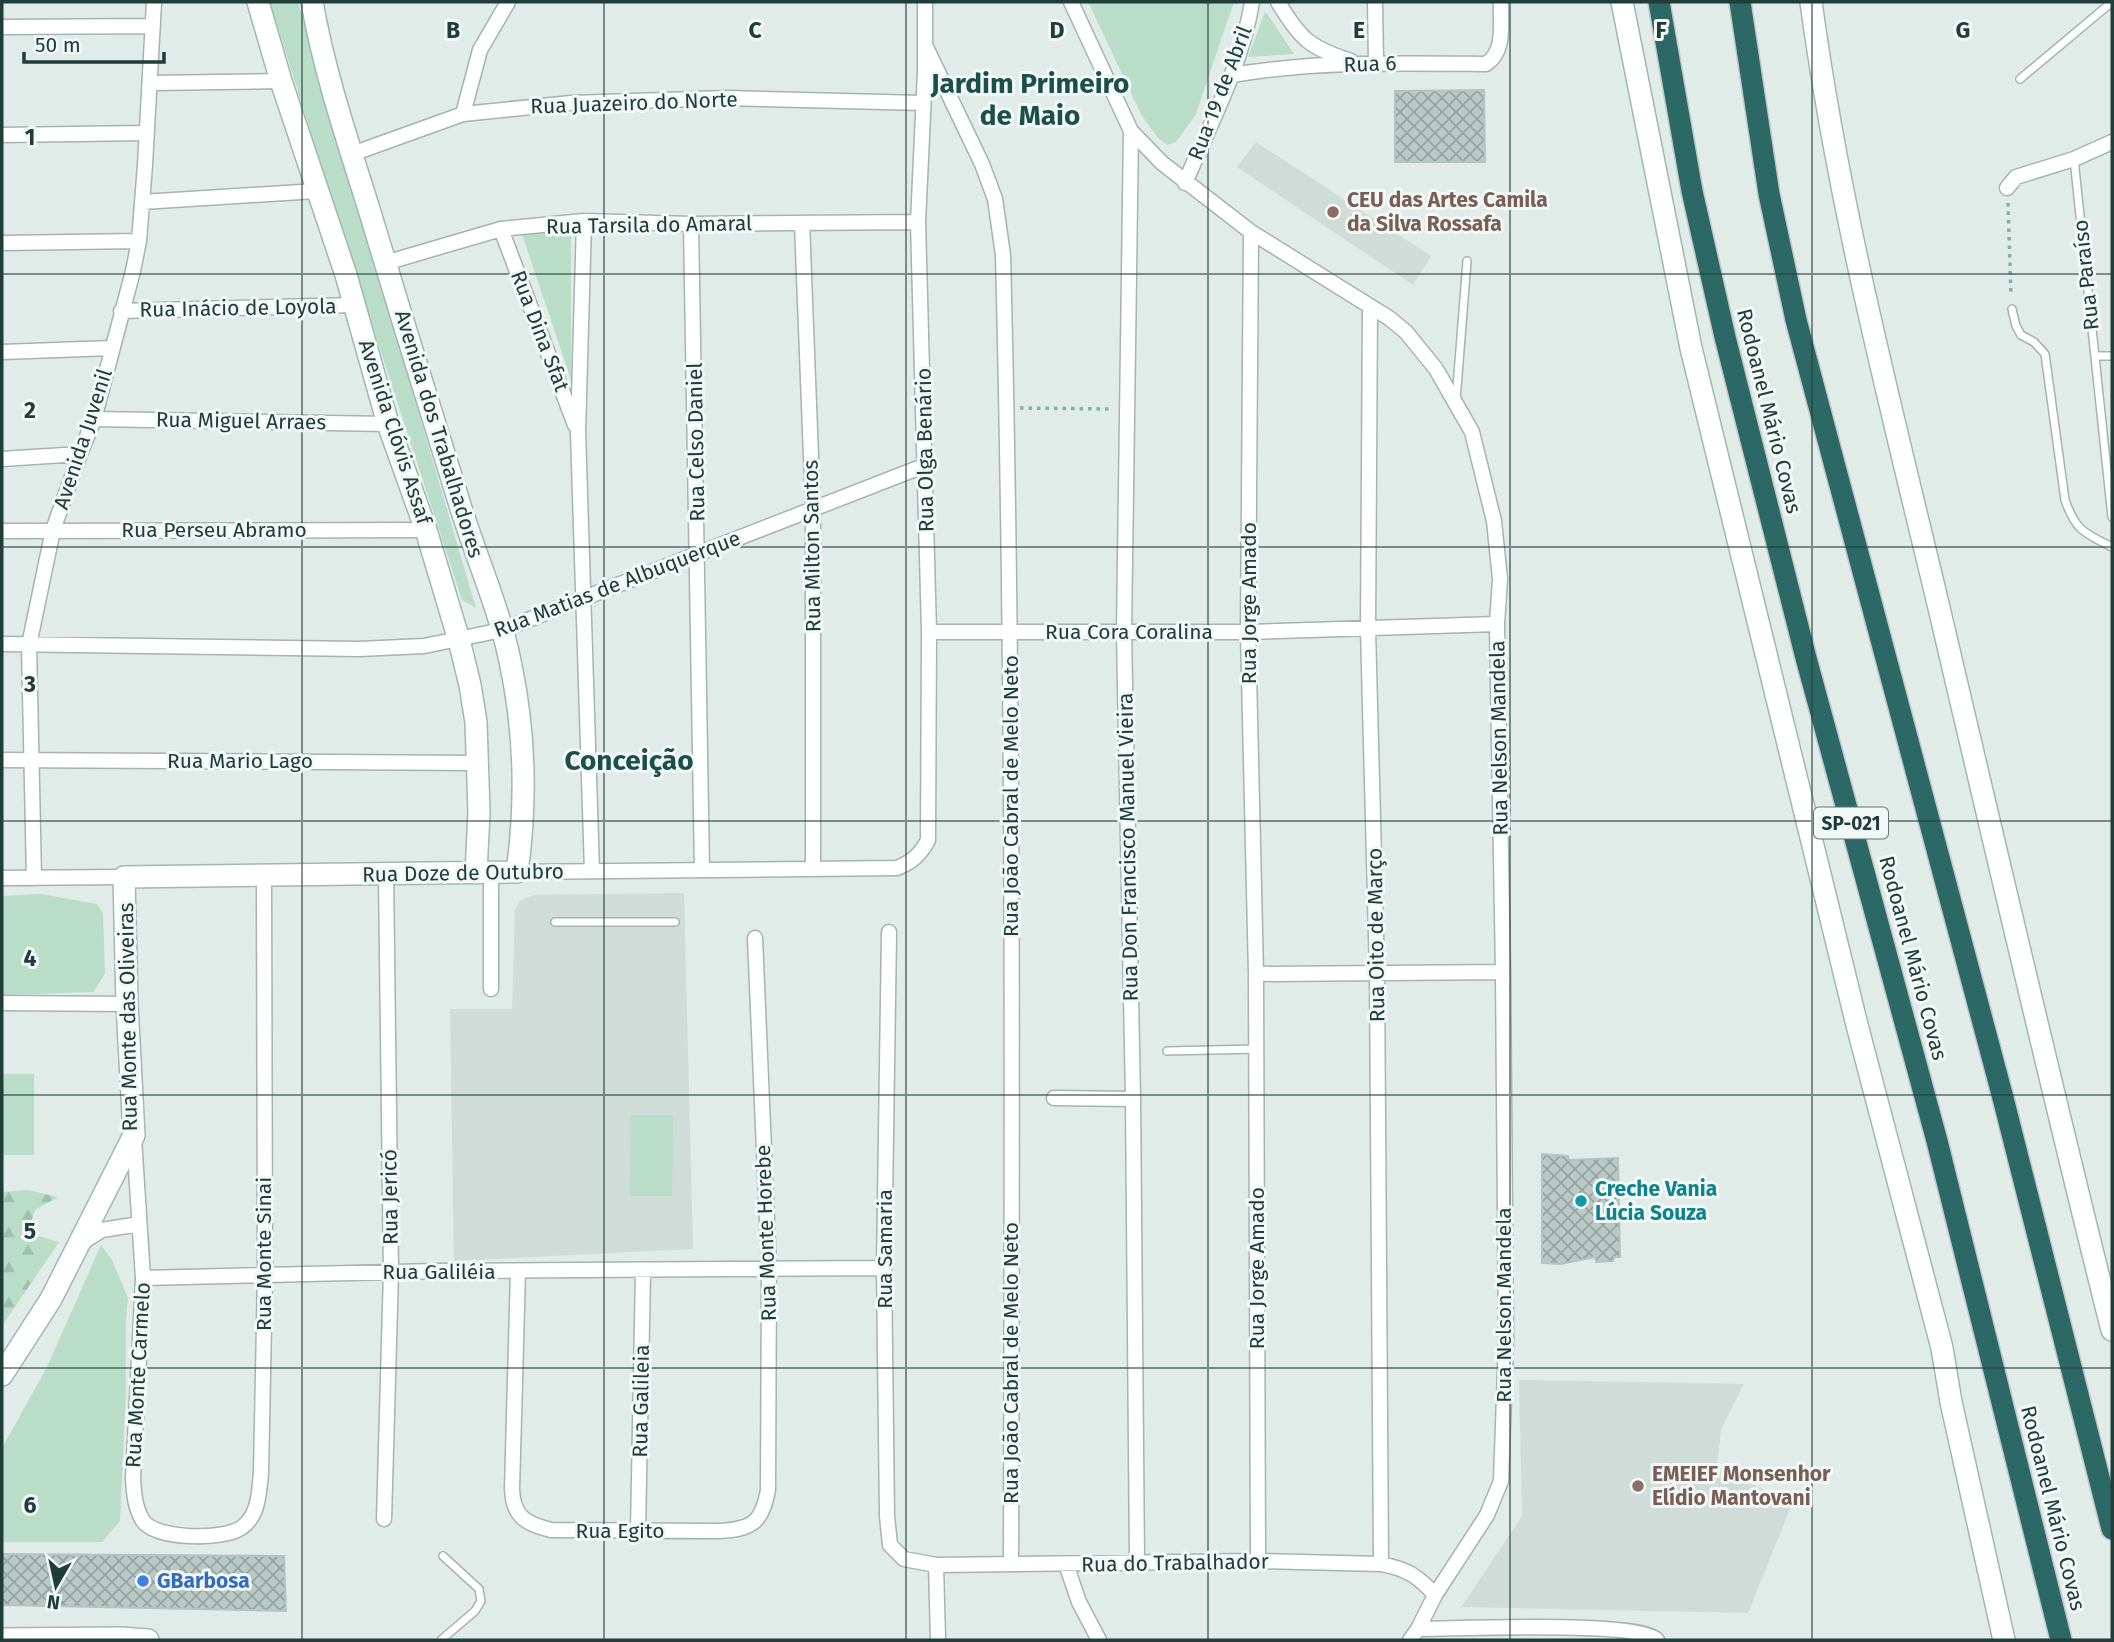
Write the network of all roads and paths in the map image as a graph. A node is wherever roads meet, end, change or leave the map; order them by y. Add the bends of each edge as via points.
1 (154, 2) edge
2 (258, 2) edge
3 (312, 2) edge
4 (508, 2) edge
5 (925, 2) edge
6 (1071, 2) edge
7 (1252, 2) edge
8 (1278, 2) edge
9 (1375, 2) edge
10 (1501, 2) edge
11 (1622, 2) edge
12 (1659, 2) edge
13 (1740, 2) edge
14 (1811, 2) edge
15 (2112, 2) edge
16 (153, 26) junction
17 (2, 27) edge
18 (925, 45) junction
19 (1376, 62) junction
20 (1359, 63) junction
21 (1231, 75) junction
22 (2020, 79) dead end
23 (281, 81) junction
24 (150, 83) junction
25 (923, 103) junction
26 (463, 114) junction
27 (1131, 131) junction
28 (146, 133) junction
29 (2, 135) edge
30 (2112, 142) edge
31 (352, 154) junction
32 (2074, 159) junction
33 (1185, 183) junction
34 (2007, 188) joint
35 (316, 191) junction
36 (142, 202) junction
37 (584, 221) junction
38 (918, 222) junction
39 (802, 223) junction
40 (691, 224) junction
41 (501, 229) junction
42 (1251, 232) junction
43 (139, 241) junction
44 (2, 243) edge
45 (1467, 261) dead end
46 (385, 263) junction
47 (355, 305) junction
48 (1370, 307) junction
49 (2012, 309) joint
50 (121, 311) junction
51 (112, 348) junction
52 (2, 352) edge
53 (2095, 356) junction
54 (2112, 356) edge
55 (1455, 403) junction
56 (1006, 407) junction
57 (1127, 409) junction
58 (94, 419) junction
59 (388, 424) junction
60 (578, 432) junction
61 (80, 454) junction
62 (2, 459) edge
63 (926, 465) junction
64 (813, 509) junction
65 (2112, 517) edge
66 (54, 530) junction
67 (426, 530) junction
68 (2, 531) edge
69 (2112, 547) edge
70 (698, 555) junction
71 (585, 597) junction
72 (1497, 624) junction
73 (1368, 629) junction
74 (502, 630) junction
75 (929, 632) junction
76 (1010, 632) junction
77 (1125, 632) junction
78 (1248, 632) junction
79 (459, 640) junction
80 (2, 644) edge
81 (29, 645) junction
82 (2, 760) edge
83 (31, 760) junction
84 (477, 763) junction
85 (921, 854) joint
86 (813, 868) junction
87 (702, 870) junction
88 (592, 871) junction
89 (484, 872) junction
90 (517, 872) junction
91 (386, 874) junction
92 (264, 875) junction
93 (124, 877) junction
94 (2, 878) edge
95 (34, 878) junction
96 (555, 922) dead end
97 (675, 922) dead end
98 (888, 932) dead end
99 (755, 938) dead end
100 (1503, 972) junction
101 (1377, 973) junction
102 (1256, 974) junction
103 (491, 989) dead end
104 (2, 1003) edge
105 (127, 1004) junction
106 (1256, 1049) junction
107 (1167, 1051) dead end
108 (1054, 1098) dead end
109 (1133, 1099) junction
110 (134, 1135) junction
111 (139, 1224) junction
112 (68, 1265) junction
113 (769, 1268) junction
114 (884, 1268) junction
115 (518, 1271) junction
116 (643, 1271) junction
117 (391, 1272) junction
118 (265, 1274) junction
119 (143, 1278) junction
120 (2112, 1330) edge
121 (10, 1348) edge
122 (2, 1375) edge
123 (512, 1489) joint
124 (384, 1519) dead end
125 (145, 1523) joint
126 (752, 1524) joint
127 (2112, 1529) edge
128 (638, 1531) junction
129 (443, 1556) dead end
130 (904, 1559) joint
131 (1258, 1561) junction
132 (1137, 1563) junction
133 (1011, 1564) junction
134 (1066, 1564) junction
135 (1381, 1564) junction
136 (936, 1565) junction
137 (1436, 1595) junction
138 (1590, 1634) edge
139 (1414, 1635) edge
140 (2, 1639) edge
141 (148, 1640) edge
142 (441, 1640) edge
143 (938, 1640) edge
144 (1099, 1640) edge
145 (1657, 1640) edge
146 (2004, 1640) edge
147 (2061, 1640) edge

1 - 16 street, Avenida Juvenil
2 - 23 main road, Avenida Clóvis Assaf
3 - 31 main road, Avenida dos Trabalhadores
4 - 26 street via 480,50
5 - 18 street, Rua Olga Benário
6 - 27 street, Rua Nelson Mandela
7 - 21 street, Rua 19 de Abril
8 - 20 street via 1309,43
9 - 19 street
10 - 19 street, Rua 6 via 1500,47 1486,64
11 - 146 main road via 1691,348 1857,1025 1942,1348
12 - 147 highway, Rodoanel Mário Covas / SP-021 via 1692,191 1725,337 1806,658 1941,1155
13 - 127 highway via 1769,194 1796,320
14 - 120 main road via 1822,87 1859,268
15 - 22 lane
16 - 17 street
16 - 24 street, Avenida Juvenil
18 - 25 street, Rua Olga Benário
18 - 56 street, Rua João Cabral de Melo Neto via 996,199 1003,255
19 - 20 street, Rua 6
20 - 21 street, Rua 6
21 - 33 street, Rua 19 de Abril
23 - 24 street
23 - 35 main road, Avenida Clóvis Assaf
24 - 28 street, Avenida Juvenil
25 - 26 street, Rua Juazeiro do Norte via 727,98 571,103
25 - 38 street, Rua Olga Benário
26 - 31 street, Rua Juazeiro do Norte
27 - 33 street, Rua Nelson Mandela
27 - 57 street, Rua Don Francisco Manuel Vieira
28 - 29 street
28 - 36 street, Avenida Juvenil
30 - 32 street
31 - 46 main road, Avenida dos Trabalhadores
32 - 34 street via 2016,177
32 - 53 lane, Rua Paraíso
33 - 42 street, Rua Nelson Mandela
34 - 49 path
35 - 36 street
35 - 47 main road, Avenida Clóvis Assaf
36 - 43 street, Avenida Juvenil
37 - 40 street, Rua Tarsila do Amaral
37 - 41 street, Rua Tarsila do Amaral
37 - 60 street, Rua Dina Sfat
38 - 39 street, Rua Tarsila do Amaral
38 - 63 street, Rua Olga Benário
39 - 40 street, Rua Tarsila do Amaral
39 - 64 street, Rua Milton Santos
40 - 70 street, Rua Celso Daniel
41 - 46 street, Rua Tarsila do Amaral
41 - 60 street, Rua Dina Sfat
42 - 48 street, Rua Nelson Mandela
42 - 78 street, Rua Jorge Amado
43 - 44 street
43 - 50 street, Avenida Juvenil
45 - 55 lane
46 - 74 main road, Avenida dos Trabalhadores
47 - 50 street, Rua Inácio de Loyola
47 - 59 main road, Avenida Clóvis Assaf
48 - 55 street, Rua Nelson Mandela via 1406,332 1436,369
48 - 73 street, Rua Oito de Março
49 - 69 lane via 2021,335 2045,354 2065,500 2072,520 2085,534
50 - 51 street, Avenida Juvenil
51 - 52 street
51 - 58 street, Avenida Juvenil
53 - 54 lane
53 - 65 lane, Rua Paraíso
55 - 72 street, Rua Nelson Mandela via 1472,432 1494,521 1500,579
56 - 57 path
56 - 76 street, Rua João Cabral de Melo Neto
57 - 77 street, Rua Don Francisco Manuel Vieira
58 - 59 street, Rua Miguel Arraes
58 - 61 street, Avenida Juvenil
59 - 67 main road, Avenida Clóvis Assaf
60 - 71 street, Rua Dina Sfat
61 - 62 street
61 - 66 street, Avenida Juvenil
63 - 64 street, Rua Matias de Albuquerque
63 - 75 street, Rua Olga Benário
64 - 70 street, Rua Matias de Albuquerque
64 - 86 street, Rua Milton Santos
66 - 67 street, Rua Perseu Abramo
66 - 68 street, Rua Perseu Abramo
66 - 81 street, Avenida Juvenil
67 - 79 main road, Avenida Clóvis Assaf
70 - 71 street, Rua Matias de Albuquerque
70 - 87 street, Rua Celso Daniel
71 - 74 street, Rua Matias de Albuquerque
71 - 88 street, Rua Dina Sfat
72 - 73 street, Rua Cora Coralina
72 - 100 street, Rua Nelson Mandela
73 - 78 street, Rua Cora Coralina
73 - 101 street, Rua Oito de Março
74 - 79 street, Rua Matias de Albuquerque
74 - 90 main road, Avenida dos Trabalhadores via 511,662 523,756
75 - 76 street, Rua Cora Coralina
75 - 85 street, Rua Olga Benário via 928,841
76 - 77 street, Rua Cora Coralina
76 - 133 street, Rua João Cabral de Melo Neto
77 - 78 street, Rua Cora Coralina
77 - 109 street, Rua Don Francisco Manuel Vieira
78 - 102 street, Rua Jorge Amado
79 - 81 street, Rua Matias de Albuquerque via 359,649
79 - 84 main road, Avenida Clóvis Assaf via 476,722
80 - 81 street, Rua Matias de Albuquerque
81 - 83 street, Avenida Juvenil
82 - 83 street, Rua Mario Lago
83 - 84 street, Rua Mario Lago
83 - 95 street, Avenida Juvenil
84 - 89 main road, Avenida Clóvis Assaf
85 - 86 street, Rua Doze de Outubro via 897,868
86 - 87 street, Rua Doze de Outubro
87 - 88 street, Rua Doze de Outubro
88 - 90 street, Rua Doze de Outubro
89 - 90 main road, Rua Doze de Outubro
89 - 91 main road, Rua Doze de Outubro
89 - 103 street
91 - 92 main road, Rua Doze de Outubro
91 - 117 street, Rua Jericó
92 - 93 main road, Rua Doze de Outubro
92 - 118 street, Rua Monte Sinai
93 - 95 street, Rua Doze de Outubro
93 - 105 main road, Rua Monte das Oliveiras
94 - 95 street, Rua Doze de Outubro
96 - 97 lane
98 - 114 street, Rua Samaria
99 - 113 street, Rua Monte Horebe
100 - 101 street
100 - 137 street, Rua Nelson Mandela via 1506,1340 1501,1481 1487,1515
101 - 102 street
101 - 135 street, Rua Oito de Março
102 - 106 street, Rua Jorge Amado
104 - 105 street
105 - 110 main road, Rua Monte das Oliveiras
106 - 107 lane
106 - 131 street, Rua Jorge Amado
108 - 109 street
109 - 132 street, Rua Don Francisco Manuel Vieira
110 - 111 street, Rua Monte Carmelo
110 - 112 main road, Rua Monte das Oliveiras
111 - 112 street via 91,1235
111 - 119 street, Rua Monte Carmelo
112 - 121 main road, Rua Monte das Oliveiras via 51,1298
113 - 114 street
113 - 116 street
113 - 126 street, Rua Monte Horebe via 768,1490 764,1509
114 - 130 street, Rua Samaria via 887,1516 890,1545
115 - 116 street
115 - 117 street, Rua Galiléia
115 - 123 street, Rua Galiléia
116 - 128 street, Rua Galileia
117 - 118 street, Rua Galiléia
117 - 124 street, Rua Jericó
118 - 119 street, Rua Galiléia
118 - 125 street, Rua Monte Sinai via 261,1473 254,1513 242,1527 205,1536 167,1534
119 - 125 street, Rua Monte Carmelo via 133,1479 134,1502
121 - 122 main road, Rua Monte das Oliveiras
123 - 128 street, Rua Egito via 512,1504 536,1527
126 - 128 street, Rua Egito via 738,1530
129 - 142 lane via 479,1588 481,1601
130 - 136 street, Rua do Trabalhador
131 - 132 street, Rua do Trabalhador
131 - 135 street, Rua do Trabalhador
132 - 134 street, Rua do Trabalhador
133 - 134 street, Rua do Trabalhador
133 - 136 street, Rua do Trabalhador
134 - 144 street
135 - 137 street, Rua do Trabalhador via 1421,1579
136 - 143 street
137 - 139 street, Rua Nelson Mandela
138 - 139 street
138 - 145 street via 1636,1631
140 - 141 main road

